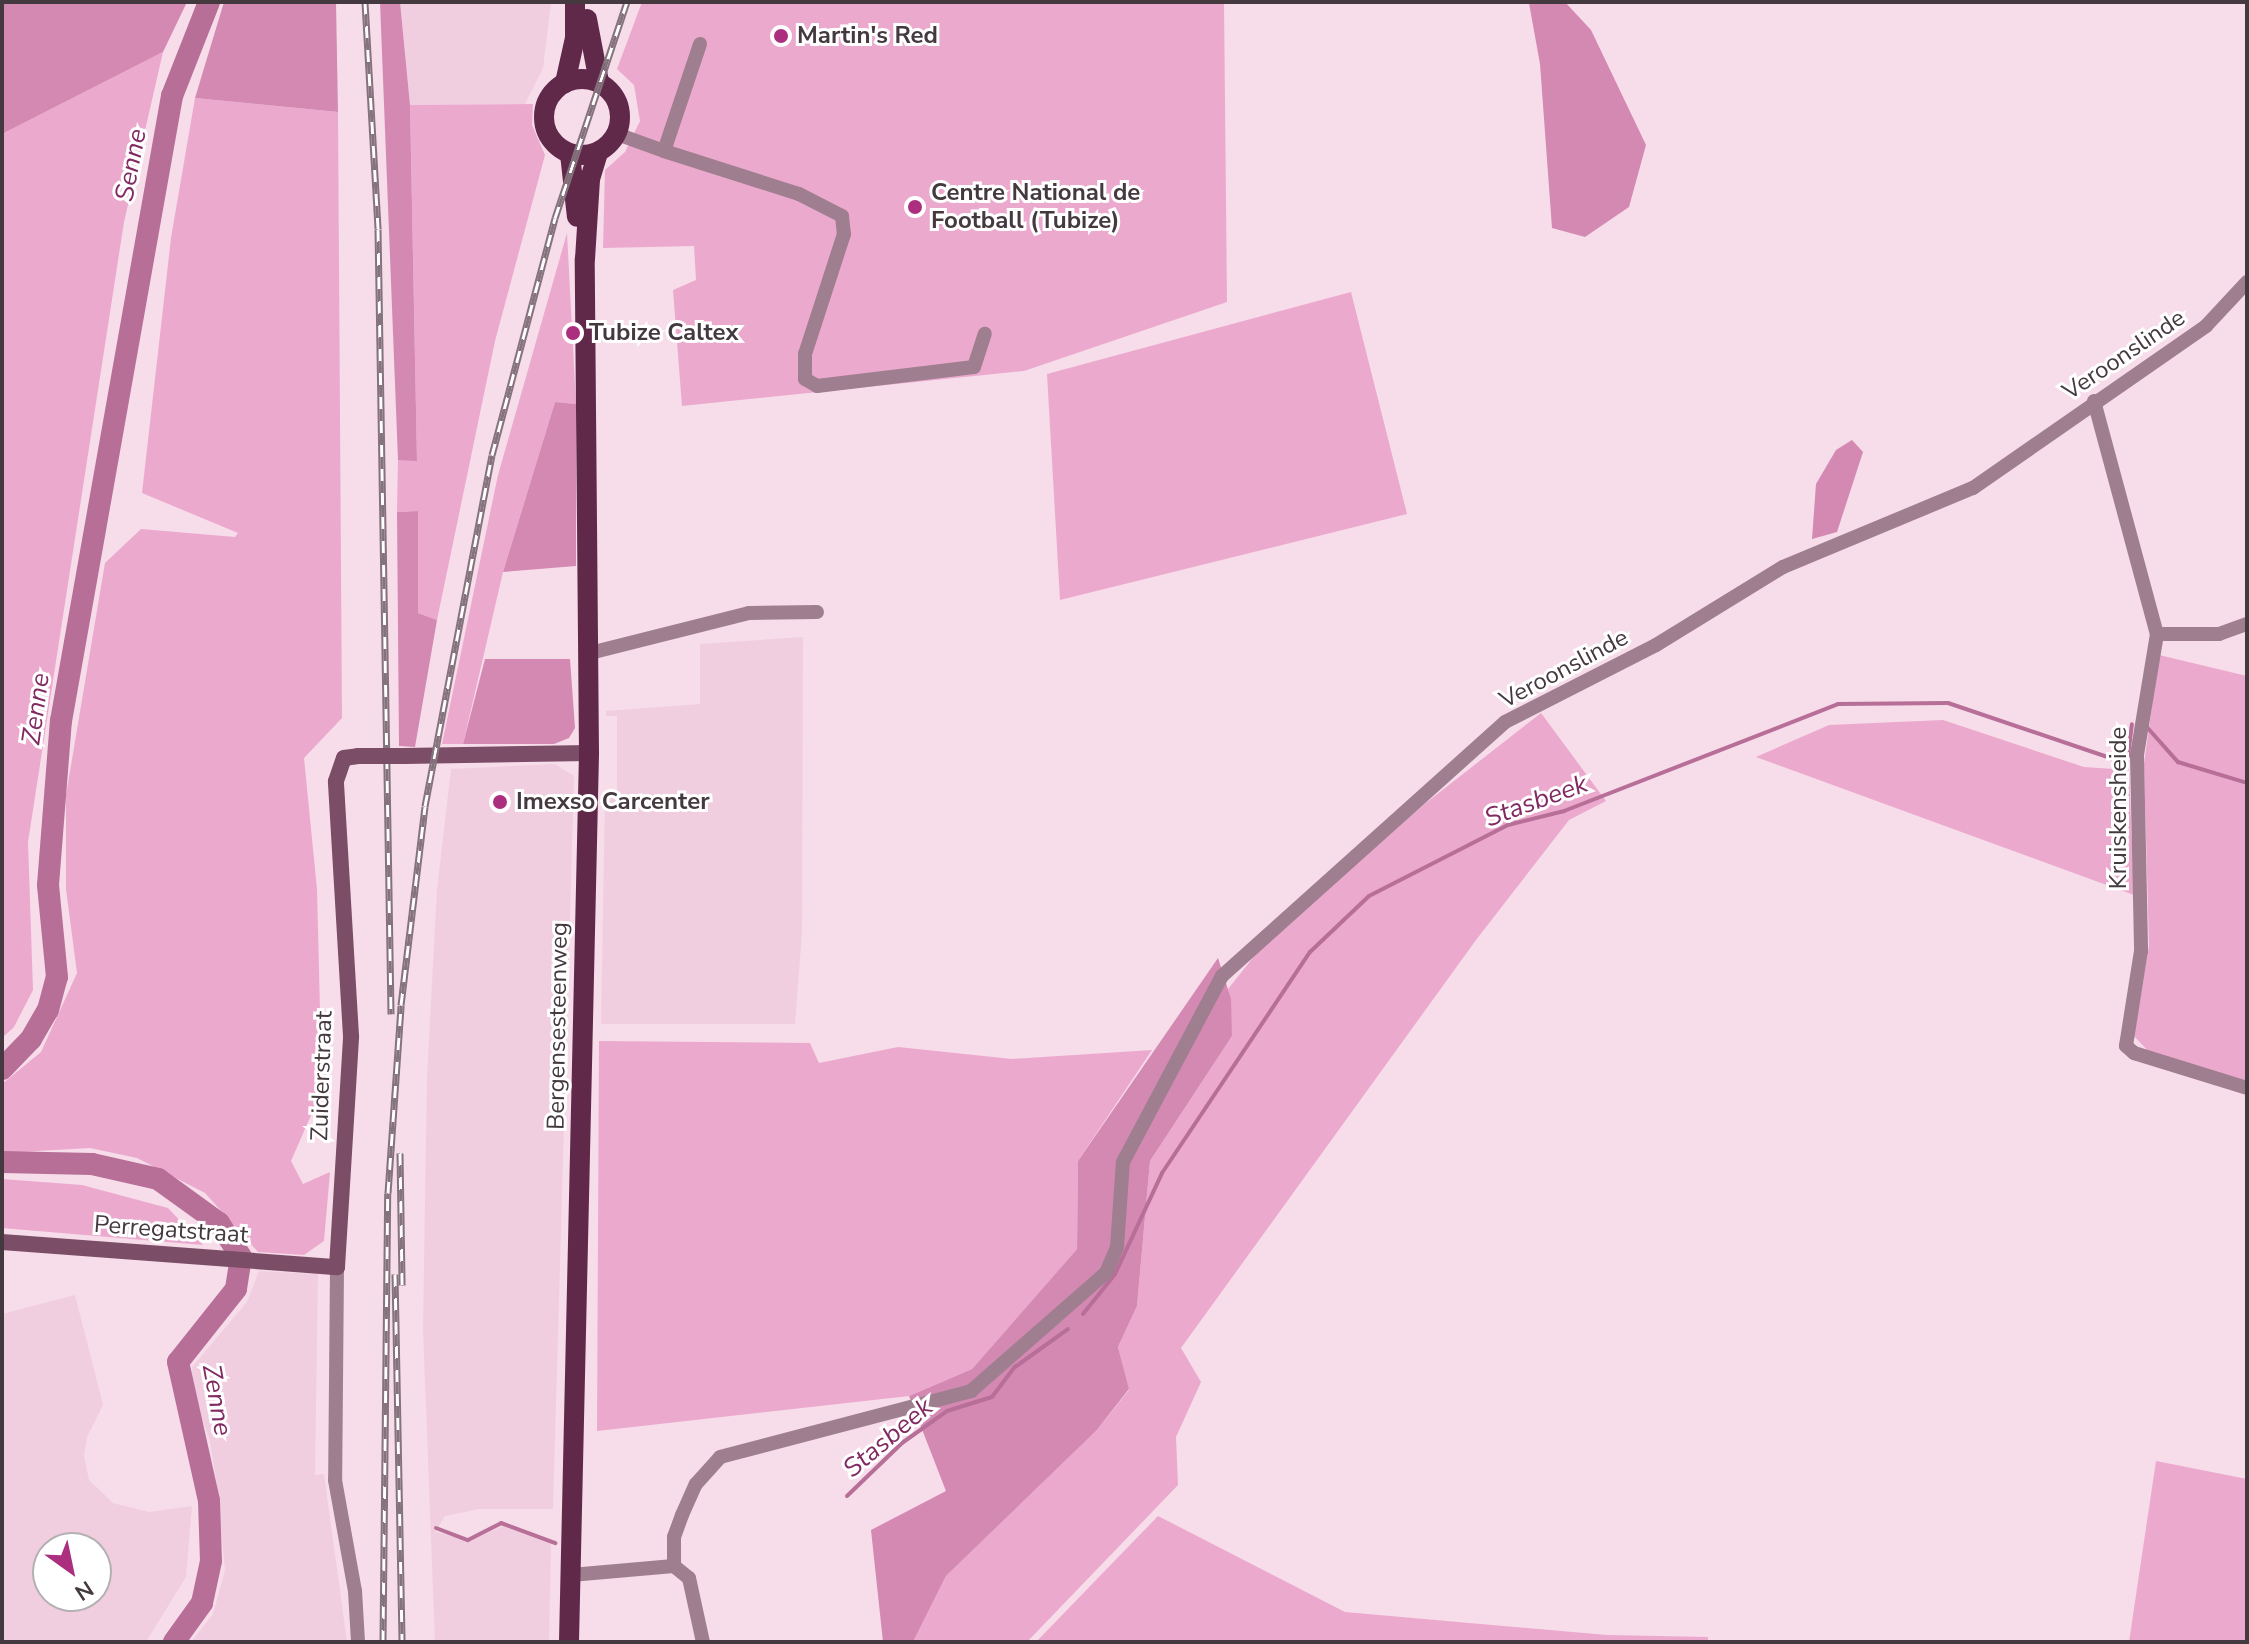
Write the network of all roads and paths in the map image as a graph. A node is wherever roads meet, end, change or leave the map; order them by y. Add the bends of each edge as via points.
1 (575, 2) edge
2 (587, 2) edge
3 (700, 44) dead end
4 (599, 82) junction
5 (565, 83) junction
6 (617, 134) junction
7 (664, 151) junction
8 (598, 153) junction
9 (570, 154) junction
10 (585, 259) junction
11 (2247, 282) edge
12 (985, 334) dead end
13 (2094, 401) junction
14 (817, 612) dead end
15 (2247, 624) edge
16 (2157, 634) junction
17 (590, 653) junction
18 (589, 753) junction
19 (2247, 1088) edge
20 (2, 1242) edge
21 (337, 1267) junction
22 (674, 1566) junction
23 (571, 1575) junction
24 (358, 1642) edge
25 (569, 1642) edge
26 (703, 1642) edge

1 - 5 main road via 574,46
2 - 4 main road via 587,38
3 - 7 street
4 - 5 main road
4 - 6 main road via 619,104
5 - 9 main road via 549,98 544,120 552,141
6 - 7 street
6 - 8 main road
7 - 12 street via 799,194 842,216 844,234 805,354 805,379 817,386 974,367
8 - 9 main road
8 - 10 main road via 590,179 590,245
9 - 10 main road via 577,244
10 - 17 main road, Bergensesteenweg
11 - 13 street, Veroonslinde via 2206,326
13 - 16 street, Kruiskensheide
13 - 22 street, Veroonslinde via 1973,488 1783,567 1656,645 1505,722 1222,976 1123,1162 1117,1247 1106,1273 971,1391 720,1457 696,1484 687,1505 674,1537
14 - 17 street via 749,613
15 - 16 street via 2219,634
16 - 19 street, Kruiskensheide via 2137,755 2141,951 2126,1046
17 - 18 main road, Bergensesteenweg
18 - 21 street, Zuiderstraat, bridge via 344,758 336,781 351,1036
18 - 23 main road, Bergensesteenweg
20 - 21 street, Perregatstraat
21 - 24 street, Zuiderstraat via 335,1480 355,1591
22 - 23 street
22 - 26 street via 689,1578
23 - 25 main road, Bergensesteenweg

